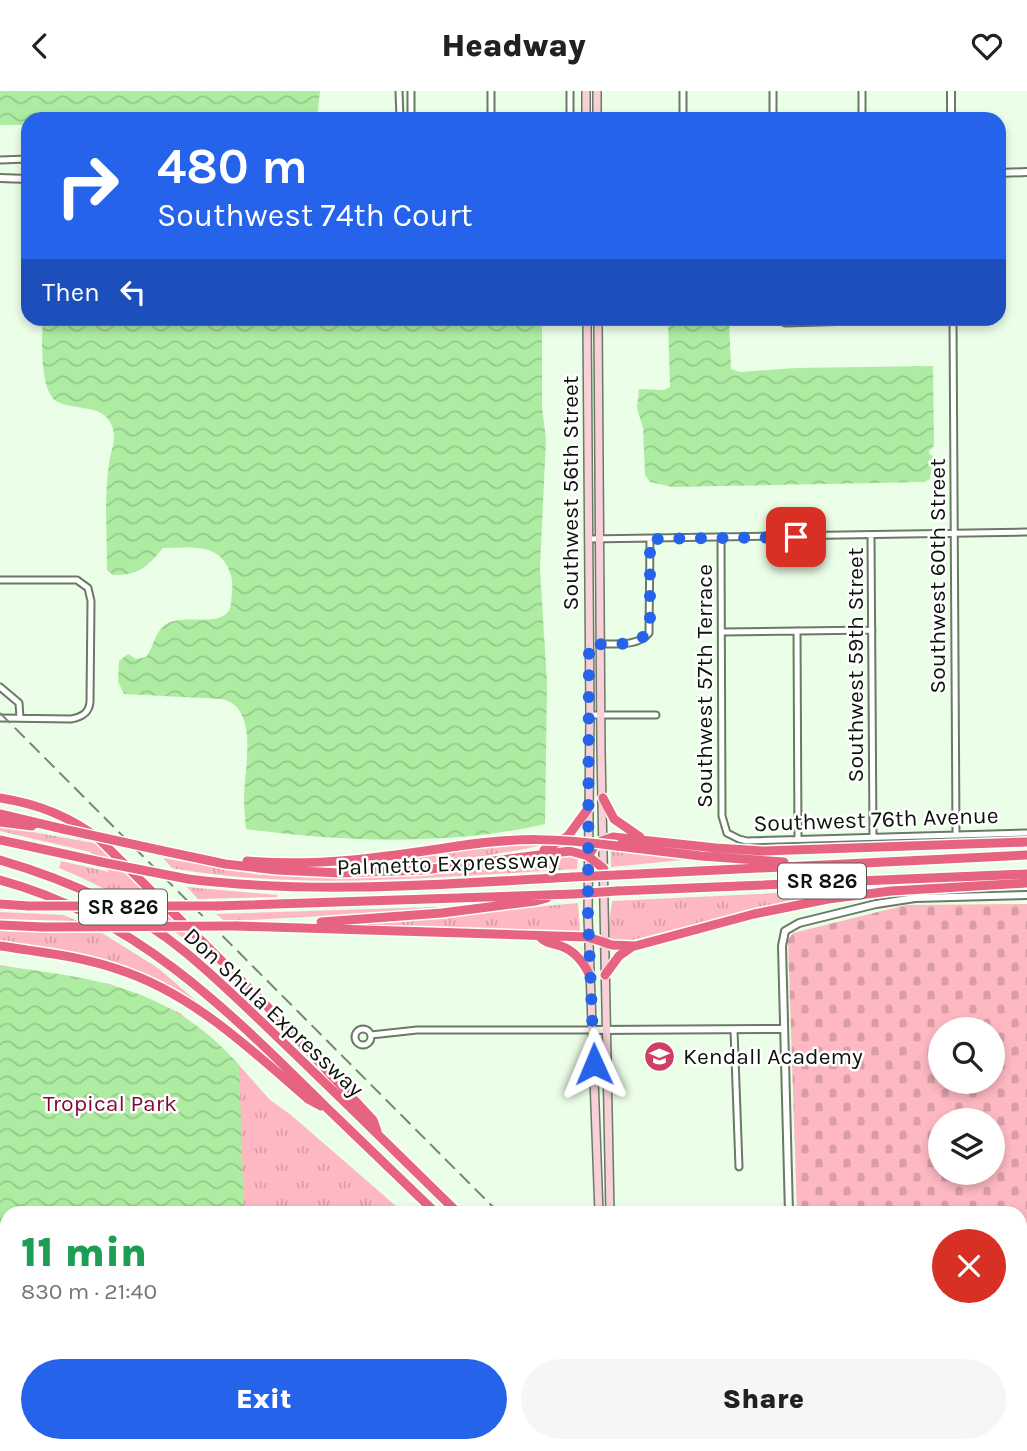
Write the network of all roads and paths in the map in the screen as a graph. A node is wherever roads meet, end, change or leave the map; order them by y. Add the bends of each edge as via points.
1 (399, 91) edge
2 (411, 91) edge
3 (491, 91) edge
4 (570, 91) edge
5 (586, 91) edge
6 (597, 91) edge
7 (683, 91) edge
8 (773, 91) edge
9 (862, 91) edge
10 (951, 91) edge
11 (400, 112) edge
12 (411, 112) edge
13 (491, 112) edge
14 (570, 112) edge
15 (586, 112) edge
16 (597, 112) edge
17 (683, 112) edge
18 (773, 112) edge
19 (862, 112) edge
20 (951, 112) edge
21 (21, 159) edge
22 (0, 160) edge
23 (1027, 172) edge
24 (1006, 173) edge
25 (0, 179) edge
26 (21, 179) edge
27 (587, 326) edge
28 (598, 326) edge
29 (953, 326) edge
30 (1027, 532) edge
31 (954, 534) junction
32 (871, 535) junction
33 (721, 538) junction
34 (589, 539) junction
35 (600, 539) junction
36 (650, 539) junction
37 (0, 580) edge
38 (873, 630) junction
39 (797, 631) junction
40 (722, 632) junction
41 (589, 644) junction
42 (600, 644) junction
43 (0, 687) edge
44 (590, 715) junction
45 (601, 715) junction
46 (656, 715) dead end
47 (0, 718) edge
48 (20, 718) junction
49 (0, 798) edge
50 (603, 798) junction
51 (590, 806) junction
52 (0, 814) edge
53 (0, 822) edge
54 (51, 827) junction
55 (727, 833) joint
56 (1027, 833) edge
57 (956, 834) junction
58 (873, 837) junction
59 (604, 839) junction
60 (798, 839) junction
61 (0, 840) edge
62 (644, 840) junction
63 (1027, 842) edge
64 (535, 855) junction
65 (1027, 855) edge
66 (588, 856) junction
67 (207, 859) junction
68 (0, 860) edge
69 (796, 865) junction
70 (604, 869) junction
71 (1027, 874) edge
72 (0, 880) edge
73 (1027, 883) edge
74 (555, 895) junction
75 (1027, 895) edge
76 (0, 904) edge
77 (0, 925) edge
78 (301, 927) junction
79 (540, 937) junction
80 (588, 937) junction
81 (605, 942) junction
82 (0, 946) edge
83 (635, 946) junction
84 (605, 975) junction
85 (590, 976) junction
86 (784, 1029) junction
87 (593, 1030) junction
88 (734, 1030) junction
89 (605, 1031) junction
90 (371, 1035) dead end
91 (329, 1110) junction
92 (377, 1133) junction
93 (739, 1167) dead end
94 (429, 1206) edge
95 (451, 1206) edge
96 (599, 1206) edge
97 (610, 1206) edge
98 (789, 1206) edge

1 - 11 street
2 - 12 street
3 - 13 street
4 - 14 street
5 - 15 main road
6 - 16 main road
7 - 17 street
8 - 18 street
9 - 19 street
10 - 20 street
21 - 22 street
23 - 24 street
25 - 26 street
27 - 34 main road, Southwest 56th Street
28 - 35 main road, Southwest 56th Street
29 - 31 street, Southwest 60th Street
30 - 31 street
31 - 32 street
31 - 57 street, Southwest 60th Street
32 - 33 street
32 - 38 street, Southwest 59th Street
33 - 36 street
33 - 40 street, Southwest 57th Terrace
34 - 35 street
34 - 41 main road, Southwest 56th Street
35 - 36 street
35 - 42 main road, Southwest 56th Street
36 - 42 street via 646,637
37 - 48 street via 72,580 83,583 91,597 90,702 86,713 74,719
38 - 39 street
38 - 58 street, Southwest 59th Street
39 - 40 street
39 - 60 street
40 - 55 street, Southwest 57th Terrace via 722,816
41 - 42 main road
41 - 44 main road, Southwest 56th Street
42 - 45 main road, Southwest 56th Street
43 - 48 street via 19,703
44 - 45 street
44 - 51 main road, Southwest 56th Street
45 - 46 street
45 - 50 main road, Southwest 56th Street
47 - 48 street
49 - 92 highway via 65,817 108,847 310,1050 373,1120
50 - 59 main road, Southwest 56th Street
50 - 62 highway via 619,825
51 - 64 highway via 568,836
51 - 66 main road, Southwest 56th Street
52 - 54 highway
53 - 54 highway
54 - 67 highway, bridge
55 - 60 street, Southwest 76th Avenue via 744,841
56 - 57 street, Southwest 76th Avenue
57 - 58 street, Southwest 76th Avenue
58 - 60 street, Southwest 76th Avenue
59 - 62 highway
59 - 66 highway
59 - 70 main road, Southwest 56th Street
61 - 69 highway, Palmetto Expressway / SR 826, bridge via 188,879 309,888
62 - 63 highway via 763,851
64 - 66 highway via 570,851
64 - 67 highway via 437,869 362,873 277,870
65 - 69 highway, Palmetto Expressway / SR 826
66 - 70 highway
66 - 80 main road, Southwest 56th Street
67 - 69 highway, bridge via 321,863 534,838
68 - 92 highway, Don Shula Expressway via 96,897 184,950
70 - 81 main road, Southwest 56th Street
71 - 74 highway, Palmetto Expressway / SR 826, bridge
72 - 91 highway, Don Shula Expressway via 82,910 155,953 276,1056
73 - 83 highway via 828,899 754,913
74 - 76 highway, Palmetto Expressway / SR 826, bridge via 216,906
74 - 78 highway via 536,901
75 - 86 street via 907,899 795,924 787,929 782,942
77 - 78 highway, bridge
78 - 79 highway
79 - 80 highway
79 - 85 highway via 569,950
80 - 81 highway
80 - 85 main road, Southwest 56th Street
81 - 83 highway
81 - 84 main road, Southwest 56th Street
82 - 91 highway via 90,961 165,989 218,1024 307,1099
83 - 84 highway via 619,956
84 - 89 main road, Southwest 56th Street
85 - 87 main road, Southwest 56th Street
86 - 88 street
86 - 98 street
87 - 89 street
87 - 90 street via 430,1029
87 - 96 main road, Southwest 56th Street
88 - 89 street
88 - 93 street
89 - 97 main road, Southwest 56th Street
91 - 94 highway, Don Shula Expressway
92 - 95 highway, Don Shula Expressway

